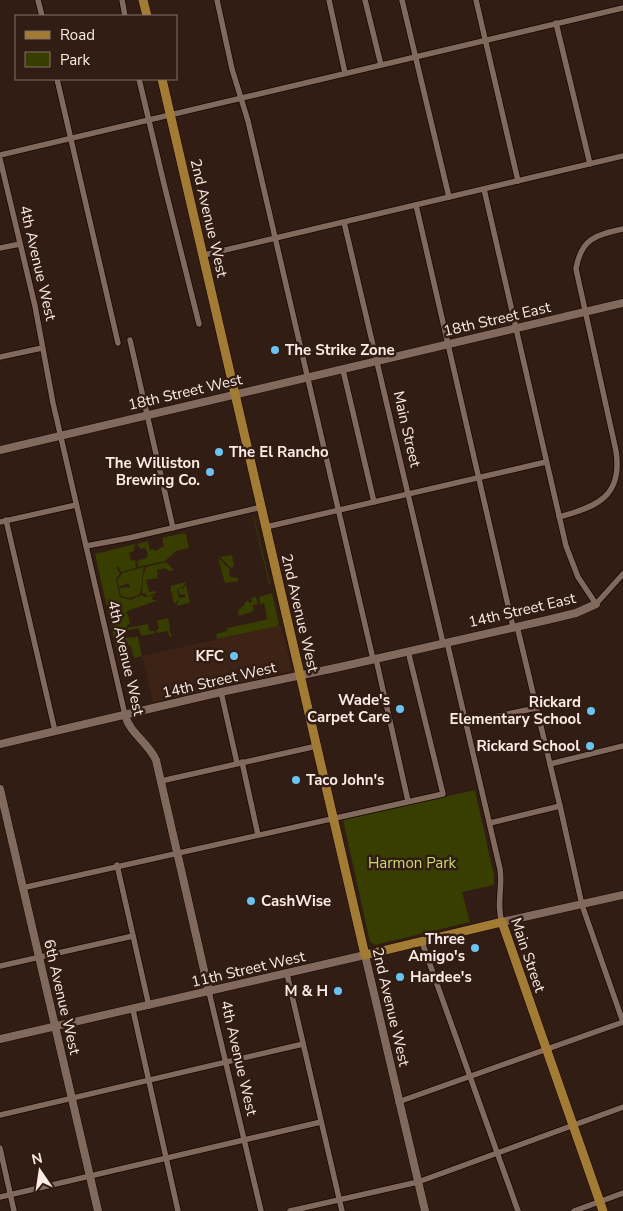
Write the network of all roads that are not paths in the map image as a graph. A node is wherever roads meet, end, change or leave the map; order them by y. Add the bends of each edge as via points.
1 (38, 0) edge
2 (122, 0) edge
3 (143, 0) edge
4 (216, 0) edge
5 (328, 0) edge
6 (365, 0) edge
7 (402, 0) edge
8 (476, 0) edge
9 (623, 8) edge
10 (42, 15) edge
11 (125, 15) edge
12 (147, 15) edge
13 (556, 23) junction
14 (485, 39) junction
15 (415, 56) junction
16 (380, 65) junction
17 (345, 73) junction
18 (56, 80) edge
19 (140, 80) edge
20 (162, 80) edge
21 (242, 98) junction
22 (171, 115) junction
23 (149, 120) junction
24 (70, 139) junction
25 (0, 155) edge
26 (623, 156) edge
27 (0, 159) edge
28 (590, 164) junction
29 (518, 181) junction
30 (484, 189) junction
31 (449, 197) junction
32 (416, 205) junction
33 (344, 222) junction
34 (623, 229) edge
35 (275, 238) junction
36 (20, 244) junction
37 (0, 248) edge
38 (204, 254) junction
39 (623, 303) edge
40 (585, 312) junction
41 (199, 324) dead end
42 (516, 328) junction
43 (130, 340) dead end
44 (118, 343) dead end
45 (448, 345) junction
46 (42, 348) junction
47 (0, 357) edge
48 (377, 362) junction
49 (343, 370) junction
50 (308, 378) junction
51 (236, 394) junction
52 (146, 415) junction
53 (60, 435) junction
54 (0, 450) edge
55 (546, 462) junction
56 (479, 478) junction
57 (408, 494) junction
58 (374, 502) junction
59 (76, 505) junction
60 (262, 507) junction
61 (338, 510) junction
62 (559, 517) junction
63 (3, 521) edge
64 (266, 527) junction
65 (173, 528) junction
66 (86, 546) junction
67 (623, 574) edge
68 (596, 604) junction
69 (515, 626) junction
70 (445, 642) junction
71 (408, 651) junction
72 (374, 659) junction
73 (300, 676) junction
74 (221, 692) junction
75 (536, 708) junction
76 (125, 715) junction
77 (465, 723) junction
78 (55, 731) junction
79 (0, 744) edge
80 (317, 746) junction
81 (623, 746) edge
82 (239, 762) junction
83 (550, 764) junction
84 (161, 781) junction
85 (0, 789) edge
86 (408, 801) junction
87 (560, 806) junction
88 (2, 811) edge
89 (333, 818) junction
90 (490, 823) junction
91 (258, 835) junction
92 (176, 852) junction
93 (117, 866) junction
94 (22, 888) junction
95 (623, 895) edge
96 (582, 905) junction
97 (502, 922) junction
98 (134, 936) junction
99 (422, 942) junction
100 (365, 955) junction
101 (38, 958) junction
102 (0, 966) edge
103 (287, 974) junction
104 (210, 992) junction
105 (149, 1006) junction
106 (133, 1010) junction
107 (623, 1022) edge
108 (54, 1027) junction
109 (0, 1039) edge
110 (303, 1044) junction
111 (546, 1050) junction
112 (226, 1062) junction
113 (470, 1077) junction
114 (149, 1080) junction
115 (71, 1098) junction
116 (398, 1102) junction
117 (623, 1107) edge
118 (0, 1115) edge
119 (321, 1122) junction
120 (573, 1125) junction
121 (244, 1140) junction
122 (0, 1148) edge
123 (497, 1152) junction
124 (166, 1158) junction
125 (90, 1176) junction
126 (418, 1182) junction
127 (623, 1193) edge
128 (11, 1194) junction
129 (0, 1197) edge
130 (340, 1200) junction
131 (600, 1202) junction
132 (14, 1211) edge
133 (98, 1211) edge
134 (178, 1211) edge
135 (261, 1211) edge
136 (290, 1211) edge
137 (342, 1211) edge
138 (425, 1211) edge
139 (518, 1211) edge
140 (574, 1211) edge
141 (603, 1211) edge

1 - 10 street
2 - 11 street
3 - 12 main road
4 - 21 street
5 - 17 street
6 - 16 street
7 - 15 street
8 - 14 street
9 - 13 street
13 - 14 street
13 - 28 street
14 - 15 street
14 - 29 street
15 - 16 street
15 - 31 street
16 - 17 street
17 - 21 street
18 - 24 street
19 - 23 street
20 - 22 main road, 2nd Avenue West
21 - 22 street
21 - 35 street
22 - 23 street
22 - 38 main road, 2nd Avenue West
23 - 24 street
23 - 41 street
24 - 25 street
24 - 44 street
26 - 28 street
27 - 36 street, 4th Avenue West
28 - 29 street
29 - 30 street
30 - 31 street
30 - 42 street
31 - 32 street
32 - 33 street
32 - 45 street
33 - 35 street
33 - 48 street, Main Street
34 - 40 street via 593,238 582,247 576,269
35 - 38 street
35 - 50 street
36 - 37 street
36 - 46 street, 4th Avenue West
38 - 51 main road, 2nd Avenue West
39 - 40 street, 18th Street East
40 - 42 street, 18th Street East
40 - 62 street via 616,451 617,480 592,507
42 - 45 street, 18th Street East
42 - 55 street
43 - 52 street
45 - 48 street, 18th Street East
45 - 56 street
46 - 47 street
46 - 53 street, 4th Avenue West
48 - 49 street, 18th Street West
48 - 57 street, Main Street
49 - 50 street, 18th Street West
49 - 58 street
50 - 51 street, 18th Street West
50 - 61 street
51 - 52 street, 18th Street West
51 - 60 main road, 2nd Avenue West
52 - 53 street, 18th Street West
52 - 65 street
53 - 54 street, 18th Street West
53 - 59 street, 4th Avenue West
55 - 56 street
55 - 62 street
56 - 57 street
56 - 69 street
57 - 58 street
57 - 70 street, Main Street
58 - 61 street
59 - 63 street
59 - 66 street, 4th Avenue West
60 - 64 main road, 2nd Avenue West
60 - 65 street
61 - 64 street
61 - 72 street
62 - 68 street via 573,567
63 - 78 street
64 - 73 main road, 2nd Avenue West
65 - 66 street
66 - 76 street, 4th Avenue West
67 - 68 street, 14th Street East
68 - 69 street, 14th Street East via 576,613
69 - 70 street, 14th Street East
69 - 75 street
70 - 71 street, 14th Street West
70 - 77 street, Main Street
71 - 72 street, 14th Street West
71 - 86 street via 442,794
72 - 73 street, 14th Street West
72 - 86 street
73 - 74 street, 14th Street West
73 - 80 main road, 2nd Avenue West
74 - 76 street, 14th Street West
74 - 82 street
75 - 77 street
75 - 83 street
76 - 78 street, 14th Street West
76 - 84 street, 4th Avenue West via 130,728 153,754
77 - 90 street, Main Street
78 - 79 street, 14th Street West
80 - 82 street
80 - 89 main road, 2nd Avenue West
81 - 83 street
82 - 84 street
82 - 91 street
83 - 87 street
84 - 92 street, 4th Avenue West
85 - 88 street, 6th Avenue West
86 - 89 street
87 - 90 street
87 - 96 street
88 - 94 street, 6th Avenue West
89 - 91 street
89 - 100 main road, 2nd Avenue West
90 - 97 street, Main Street via 502,878 499,913
91 - 92 street
92 - 93 street
92 - 104 street, 4th Avenue West
93 - 94 street
93 - 98 street
94 - 101 street, 6th Avenue West
95 - 96 street
96 - 97 street
96 - 107 street
97 - 99 main road, 11th Street West
97 - 111 main road, Main Street
98 - 101 street
98 - 105 street
99 - 100 main road, 11th Street West
99 - 113 street
100 - 103 street, 11th Street West
100 - 116 street, 2nd Avenue West
101 - 102 street
101 - 108 street, 6th Avenue West
103 - 104 street, 11th Street West
103 - 110 street
104 - 105 street, 11th Street West
104 - 112 street, 4th Avenue West
105 - 106 street, 11th Street West
106 - 108 street, 11th Street West
106 - 114 street
107 - 111 street
108 - 109 street, 11th Street West
108 - 115 street, 6th Avenue West
110 - 112 street
110 - 119 street
111 - 113 street
111 - 120 main road, Main Street
112 - 114 street
112 - 121 street, 4th Avenue West
113 - 116 street
113 - 123 street
114 - 115 street
114 - 124 street
115 - 118 street
115 - 125 street, 6th Avenue West
116 - 126 street, 2nd Avenue West
117 - 120 street
119 - 121 street
119 - 130 street
120 - 123 street
120 - 131 main road, Main Street
121 - 124 street
121 - 135 street, 4th Avenue West
122 - 128 street
123 - 126 street
123 - 139 street
124 - 125 street
124 - 134 street
125 - 128 street
125 - 133 street, 6th Avenue West
126 - 130 street
126 - 138 street, 2nd Avenue West
127 - 131 street
128 - 129 street
128 - 132 street
130 - 136 street
130 - 137 street
131 - 140 street
131 - 141 main road, Main Street

